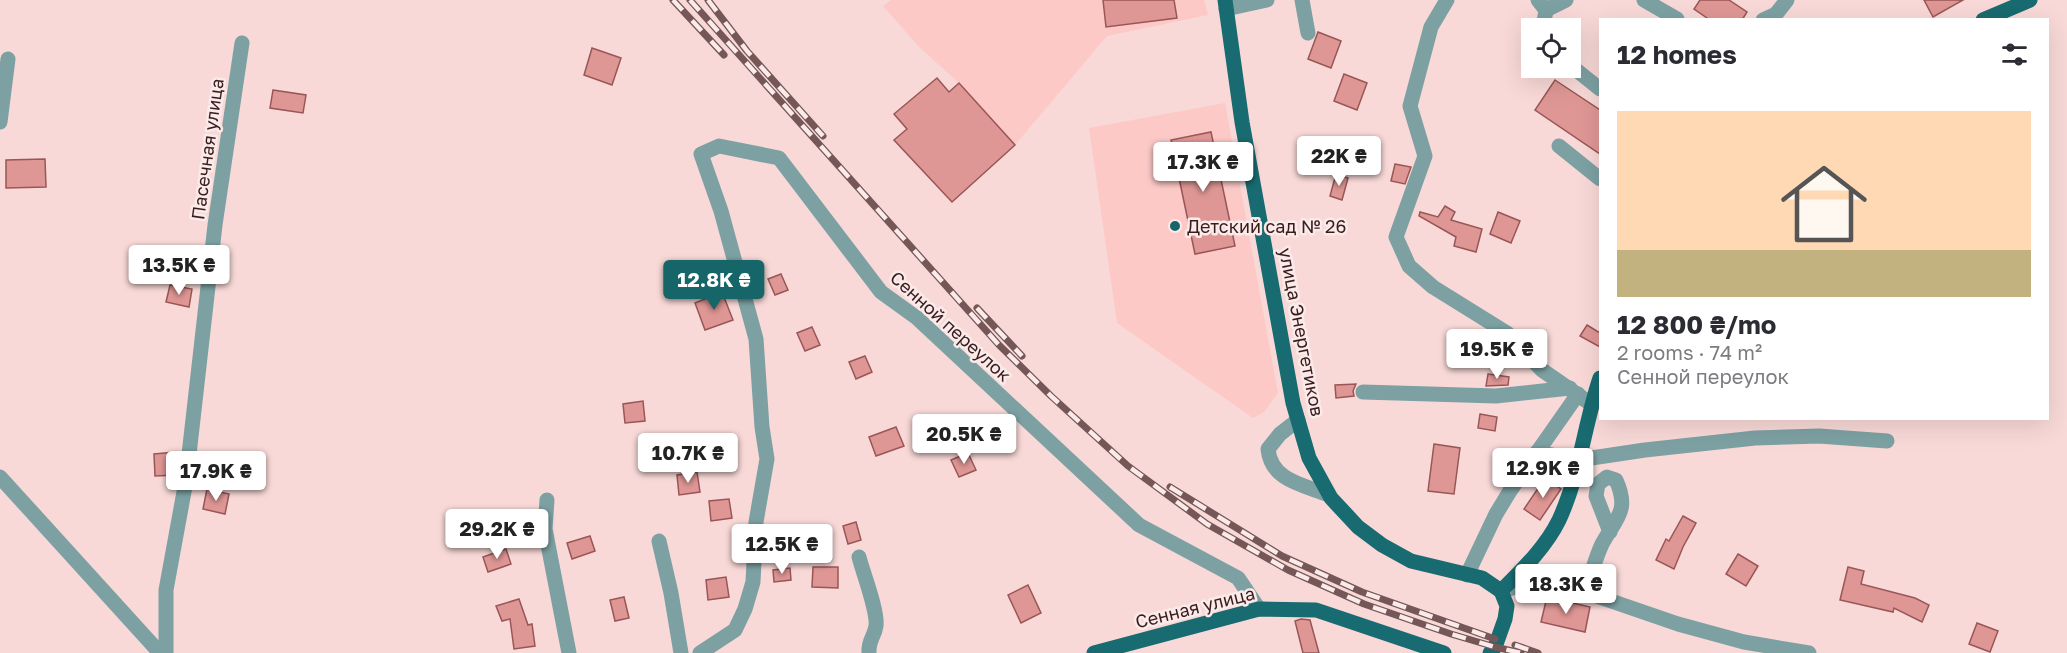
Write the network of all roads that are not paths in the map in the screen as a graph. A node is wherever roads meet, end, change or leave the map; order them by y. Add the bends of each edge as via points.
1 (1267, 0) edge
2 (1302, 0) edge
3 (1448, 0) edge
4 (1566, 0) edge
5 (1644, 0) edge
6 (1788, 0) edge
7 (2030, 0) edge
8 (1226, 5) edge
9 (1542, 5) edge
10 (1675, 18) edge
11 (1767, 18) edge
12 (1988, 18) edge
13 (1308, 33) dead end
14 (242, 43) dead end
15 (8, 59) dead end
16 (1581, 74) edge
17 (1599, 88) edge
18 (0, 122) edge
19 (1559, 146) dead end
20 (1599, 178) edge
21 (1599, 381) edge
22 (1574, 391) junction
23 (1363, 392) dead end
24 (1591, 404) junction
25 (1298, 420) junction
26 (1887, 441) dead end
27 (1537, 452) junction
28 (1578, 460) junction
29 (0, 477) edge
30 (1329, 495) junction
31 (547, 500) dead end
32 (1610, 532) dead end
33 (659, 541) dead end
34 (859, 557) dead end
35 (1467, 575) junction
36 (1501, 591) junction
37 (1585, 592) junction
38 (1259, 609) junction
39 (160, 653) edge
40 (166, 653) edge
41 (569, 653) edge
42 (681, 653) edge
43 (700, 653) edge
44 (869, 653) edge
45 (1094, 653) edge
46 (1444, 653) edge
47 (1490, 653) edge
48 (1809, 653) edge

1 - 8 street
2 - 13 street
3 - 22 street via 1431,27 1410,106 1425,156 1396,237 1408,266 1433,287 1507,333 1542,370
4 - 9 street
5 - 10 street
6 - 11 street
7 - 12 main road
8 - 25 main road, улица Энергетиков via 1242,122
14 - 40 street, Пасечная улица via 215,225 186,481 166,590
15 - 18 street
16 - 17 street
19 - 20 street
21 - 24 main road
22 - 23 street via 1496,396
22 - 24 street
22 - 27 street
24 - 28 main road
25 - 30 main road, улица Энергетиков via 1309,458
25 - 30 street via 1268,449 1269,461 1279,474
26 - 28 street via 1819,436 1755,438
27 - 28 street
27 - 35 street via 1496,514
28 - 36 main road via 1558,522 1531,562
29 - 39 street
30 - 35 main road, улица Энергетиков via 1358,527 1395,553
31 - 41 street via 545,529
32 - 37 street
33 - 42 street
34 - 44 street via 876,625 868,643
35 - 36 main road, улица Энергетиков via 1482,578
36 - 37 street via 1535,582
36 - 47 main road via 1507,606 1505,619
37 - 48 street via 1744,642
38 - 43 street, Сенной переулок via 1238,578 1139,525 917,318 881,292 779,158 719,146 701,154 722,211 756,339 767,459 756,522 753,582 745,609 735,630
38 - 45 main road, Сенная улица
38 - 46 main road, Сенная улица via 1316,610

